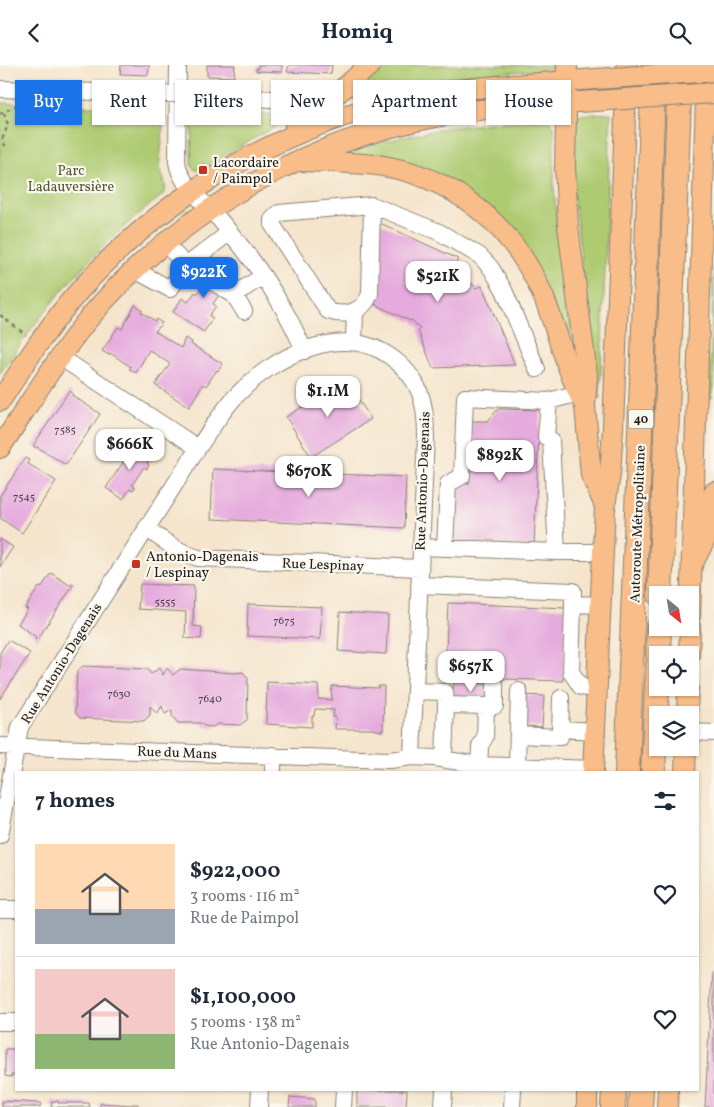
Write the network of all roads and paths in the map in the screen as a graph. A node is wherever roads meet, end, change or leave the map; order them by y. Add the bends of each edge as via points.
1 (178, 65) edge
2 (370, 65) edge
3 (627, 65) edge
4 (654, 65) edge
5 (681, 65) edge
6 (707, 65) edge
7 (714, 71) edge
8 (567, 73) edge
9 (178, 80) edge
10 (343, 88) edge
11 (0, 89) edge
12 (714, 93) edge
13 (175, 95) edge
14 (571, 103) edge
15 (15, 106) edge
16 (486, 110) edge
17 (2, 114) edge
18 (177, 125) edge
19 (297, 125) edge
20 (566, 125) edge
21 (273, 144) junction
22 (8, 147) dead end
23 (298, 161) junction
24 (192, 191) junction
25 (372, 205) junction
26 (210, 210) junction
27 (230, 232) junction
28 (165, 243) junction
29 (186, 266) junction
30 (135, 270) junction
31 (263, 276) junction
32 (234, 295) junction
33 (244, 311) dead end
34 (355, 312) junction
35 (0, 315) edge
36 (28, 336) dead end
37 (354, 342) junction
38 (304, 351) junction
39 (60, 357) junction
40 (537, 369) dead end
41 (3, 392) edge
42 (582, 399) junction
43 (549, 401) junction
44 (0, 448) edge
45 (198, 449) junction
46 (714, 492) edge
47 (422, 504) junction
48 (446, 506) junction
49 (605, 506) junction
50 (146, 528) junction
51 (712, 530) edge
52 (420, 547) junction
53 (445, 548) junction
54 (557, 552) junction
55 (603, 552) junction
56 (692, 565) junction
57 (419, 576) junction
58 (660, 586) edge
59 (691, 586) edge
60 (572, 604) junction
61 (601, 605) junction
62 (495, 685) dead end
63 (597, 690) junction
64 (415, 691) junction
65 (519, 691) dead end
66 (657, 696) edge
67 (561, 698) dead end
68 (446, 705) junction
69 (486, 706) junction
70 (560, 729) junction
71 (595, 731) junction
72 (699, 732) edge
73 (714, 733) edge
74 (518, 735) junction
75 (8, 746) edge
76 (273, 755) junction
77 (686, 756) edge
78 (412, 757) junction
79 (444, 759) junction
80 (517, 766) junction
81 (479, 769) edge
82 (273, 771) edge
83 (594, 771) edge
84 (627, 771) edge
85 (653, 771) edge
86 (685, 771) edge
87 (0, 835) edge
88 (0, 909) edge
89 (15, 909) edge
90 (0, 1022) edge
91 (15, 1022) edge
92 (260, 1091) edge
93 (344, 1091) edge
94 (444, 1091) edge
95 (513, 1091) edge
96 (587, 1091) edge
97 (614, 1091) edge
98 (640, 1091) edge
99 (668, 1091) edge
100 (259, 1107) edge
101 (343, 1107) edge
102 (443, 1107) edge
103 (512, 1107) edge
104 (587, 1107) edge
105 (613, 1107) edge
106 (640, 1107) edge
107 (667, 1107) edge

1 - 9 street
2 - 10 main road
3 - 49 main road via 613,427
4 - 84 highway, Autoroute Métropolitaine / 40
5 - 58 highway, Autoroute Métropolitaine / 40
6 - 56 main road
7 - 8 main road, bridge via 596,79
8 - 21 main road via 406,99 348,114
11 - 13 street
12 - 14 main road, bridge
15 - 17 path
16 - 23 main road via 424,119 360,135
17 - 22 path via 8,125 2,141
18 - 24 street via 178,169
19 - 21 main road
20 - 42 main road via 571,251 587,375
21 - 24 main road
23 - 26 main road
23 - 42 main road via 367,164 406,171 442,185 483,212 523,256 550,312
24 - 26 street
24 - 41 main road via 131,239 88,282
25 - 34 street via 370,294 366,304
25 - 34 street via 279,213 272,220 328,311
25 - 40 street via 439,232 480,256 504,291
26 - 27 street
26 - 28 main road
27 - 29 street
27 - 31 street
28 - 29 street
28 - 30 main road
29 - 30 street via 170,289
29 - 32 street
30 - 39 main road via 86,322
31 - 32 street
31 - 38 street via 296,331
32 - 33 street
34 - 37 street
35 - 36 path
37 - 38 street, Rue Antonio-Dagenais via 336,342
37 - 47 street, Rue Antonio-Dagenais via 384,352 396,361 415,381 421,393 426,419
38 - 45 street, Rue Antonio-Dagenais via 268,370 242,391
39 - 44 main road
39 - 45 street
42 - 43 street
42 - 49 main road via 591,475
43 - 48 street via 465,397 462,476 448,484
43 - 54 street via 546,437 551,440
45 - 50 street, Rue Antonio-Dagenais
46 - 51 main road
47 - 48 street
47 - 52 street, Rue Antonio-Dagenais
48 - 53 street
49 - 55 main road
50 - 57 street, Rue Lespinay via 179,551 200,558
50 - 75 street, Rue Antonio-Dagenais
51 - 56 main road
52 - 53 street
52 - 57 street, Rue Antonio-Dagenais
53 - 54 street
54 - 55 street
55 - 61 main road
56 - 59 main road
57 - 60 street, Rue Lespinay via 573,591
57 - 64 street, Rue Antonio-Dagenais
60 - 61 street
60 - 63 street via 570,672 581,687
61 - 63 main road
62 - 69 street via 494,706
63 - 71 main road
64 - 68 street via 445,693
64 - 78 street, Rue Antonio-Dagenais
65 - 74 street
66 - 85 highway
67 - 70 street
68 - 69 street
68 - 79 street
69 - 81 street
70 - 71 street
70 - 74 street via 560,737
71 - 83 main road
72 - 73 street
74 - 80 street
75 - 76 street, Rue du Mans
75 - 87 street, Rue Antonio-Dagenais
76 - 78 street, Rue du Mans via 390,760
76 - 82 street
77 - 86 main road
78 - 79 street, Rue du Mans
79 - 81 street, Rue du Mans
80 - 81 street, Rue du Mans
80 - 83 street, Rue du Mans
88 - 89 street
90 - 91 street
92 - 100 street
93 - 101 street
94 - 102 street
95 - 103 street
96 - 104 main road
97 - 105 highway
98 - 106 highway
99 - 107 main road

